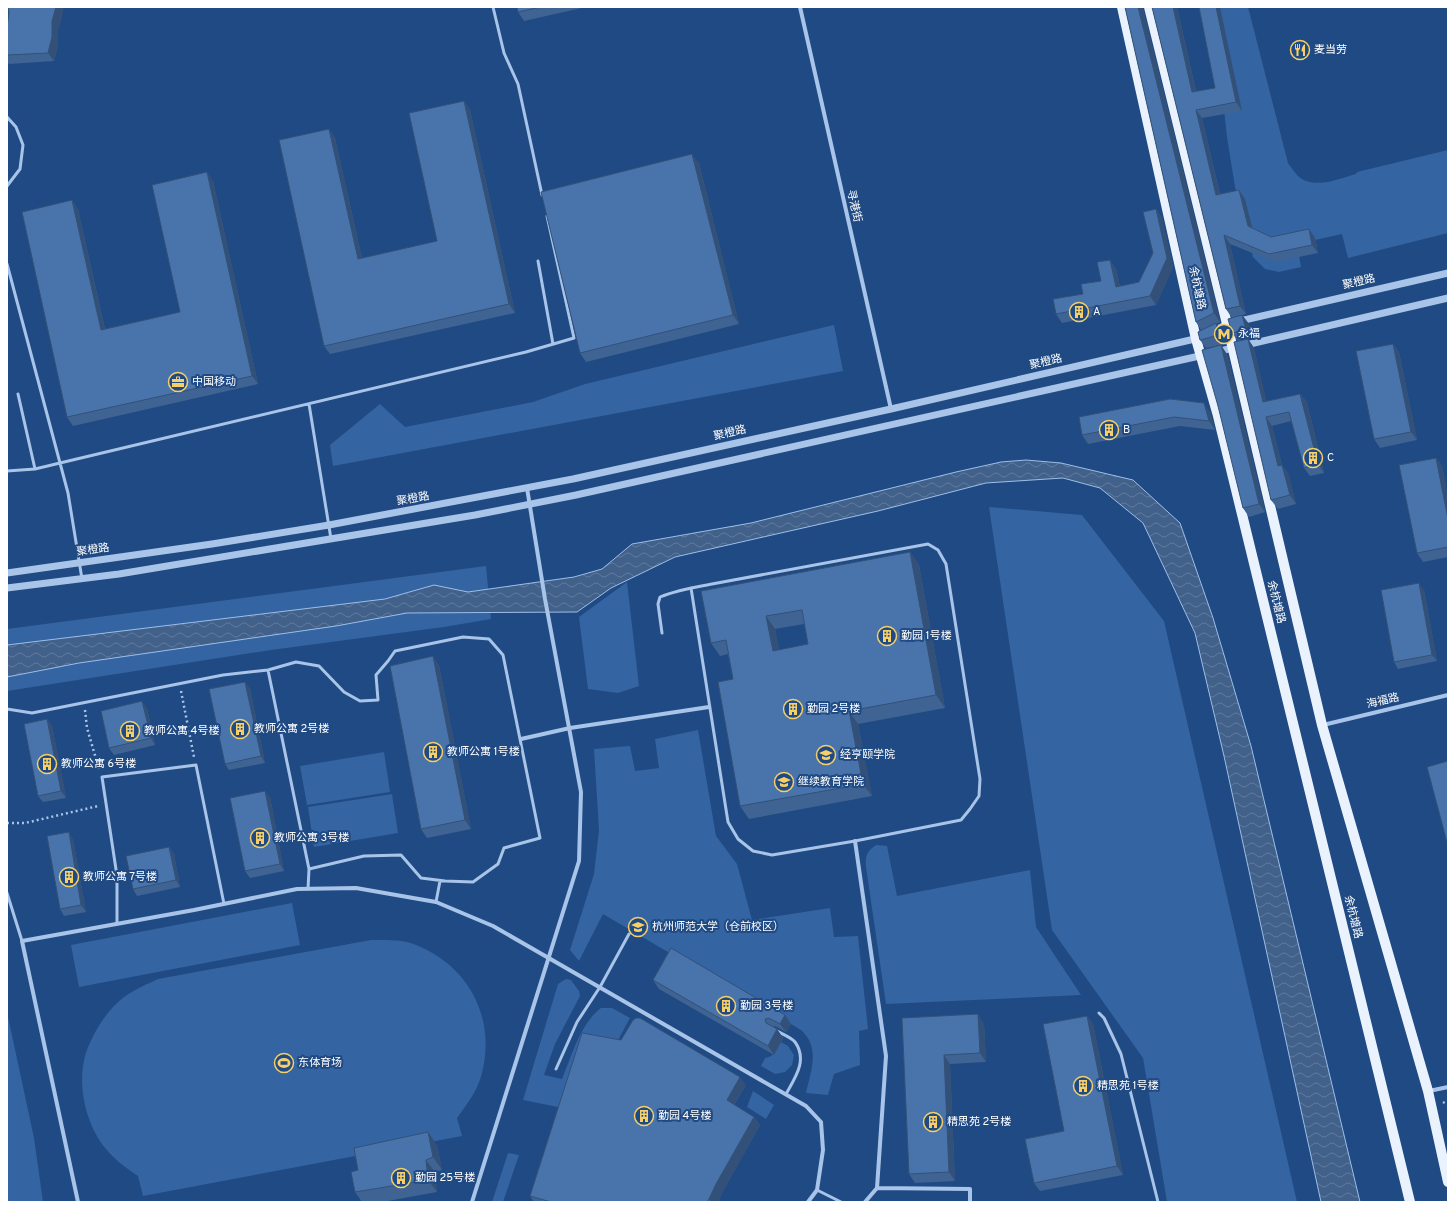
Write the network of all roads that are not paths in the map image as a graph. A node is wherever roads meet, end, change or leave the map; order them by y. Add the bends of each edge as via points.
1 (493, 7) edge
2 (800, 7) edge
3 (1122, 7) edge
4 (1149, 7) edge
5 (7, 117) edge
6 (7, 186) edge
7 (543, 200) edge
8 (546, 216) edge
9 (538, 261) dead end
10 (7, 264) edge
11 (1448, 273) edge
12 (1448, 298) edge
13 (1227, 324) junction
14 (1196, 340) junction
15 (553, 344) junction
16 (1233, 348) junction
17 (1200, 356) junction
18 (18, 394) dead end
19 (309, 404) junction
20 (891, 409) junction
21 (60, 463) junction
22 (35, 469) junction
23 (7, 471) edge
24 (527, 488) junction
25 (529, 504) junction
26 (329, 525) junction
27 (331, 539) junction
28 (79, 564) junction
29 (7, 573) edge
30 (82, 579) junction
31 (7, 588) edge
32 (691, 588) junction
33 (662, 633) dead end
34 (268, 670) junction
35 (1448, 695) edge
36 (710, 707) junction
37 (7, 709) edge
38 (1322, 725) junction
39 (570, 728) junction
40 (520, 739) junction
41 (855, 842) junction
42 (309, 869) junction
43 (440, 881) junction
44 (308, 889) junction
45 (7, 893) edge
46 (436, 902) junction
47 (224, 904) junction
48 (117, 924) junction
49 (629, 934) dead end
50 (22, 941) junction
51 (549, 958) junction
52 (600, 987) junction
53 (1099, 1013) dead end
54 (774, 1029) edge
55 (556, 1070) dead end
56 (1448, 1087) edge
57 (1428, 1091) junction
58 (786, 1094) junction
59 (1448, 1182) edge
60 (877, 1188) junction
61 (817, 1190) junction
62 (78, 1202) edge
63 (472, 1202) edge
64 (808, 1202) edge
65 (841, 1202) edge
66 (865, 1202) edge
67 (970, 1202) edge
68 (1158, 1202) edge
69 (1410, 1202) edge

1 - 7 lane via 504,52 518,84
2 - 20 street, 寻港街
3 - 14 main road, 余杭塘路
4 - 13 main road, 余杭塘路
5 - 6 lane via 16,126 23,145 20,169
8 - 15 lane via 574,338
9 - 15 lane
10 - 21 lane
11 - 13 street, 聚橙路
12 - 16 street
13 - 14 street, 聚橙路
13 - 16 main road, 余杭塘路
14 - 17 main road, 余杭塘路
14 - 20 street, 聚橙路
15 - 19 lane
16 - 17 street
16 - 38 main road, 余杭塘路
17 - 25 street
17 - 69 main road, 余杭塘路 via 1218,416
18 - 22 lane
19 - 21 lane
19 - 26 lane
20 - 24 street, 聚橙路
21 - 22 lane
21 - 28 lane via 68,493
22 - 23 lane
24 - 25 street
24 - 26 street, 聚橙路
25 - 27 street
25 - 39 street
26 - 27 lane
26 - 28 street, 聚橙路
27 - 30 street
28 - 29 street, 聚橙路
28 - 30 lane
30 - 31 street
32 - 33 lane via 660,597 658,604
32 - 36 lane
32 - 41 lane via 928,544 938,550 946,564 980,779 979,796 961,820
34 - 37 lane via 179,684 32,713
34 - 40 lane via 296,662 319,666 344,692 360,701 378,700 376,675 395,651 463,637 489,639 503,655
34 - 42 lane
35 - 38 street, 海福路
36 - 39 street
36 - 41 lane via 728,822 738,839 753,851 772,855
38 - 57 main road, 余杭塘路
39 - 40 street
39 - 51 street via 581,792 578,861
40 - 43 lane via 540,838 504,848 498,864 473,882
41 - 60 street via 886,1056
42 - 43 lane via 364,856 401,855 421,878
42 - 44 lane
43 - 46 lane
44 - 46 street via 356,888
44 - 47 street
45 - 50 lane
46 - 51 street via 493,926
47 - 48 street
47 - 48 lane via 196,765 102,777 117,876
48 - 50 street
49 - 52 lane
50 - 62 street
51 - 52 street
51 - 63 street
52 - 55 lane via 577,1022
52 - 58 street
53 - 68 lane via 1104,1018 1121,1054
54 - 58 lane via 794,1041 799,1050 801,1061 798,1073
56 - 57 street
57 - 59 main road, 余杭塘路
58 - 61 street via 806,1106 821,1122 823,1150
60 - 66 street
60 - 67 street via 970,1189
61 - 64 street
61 - 65 lane

